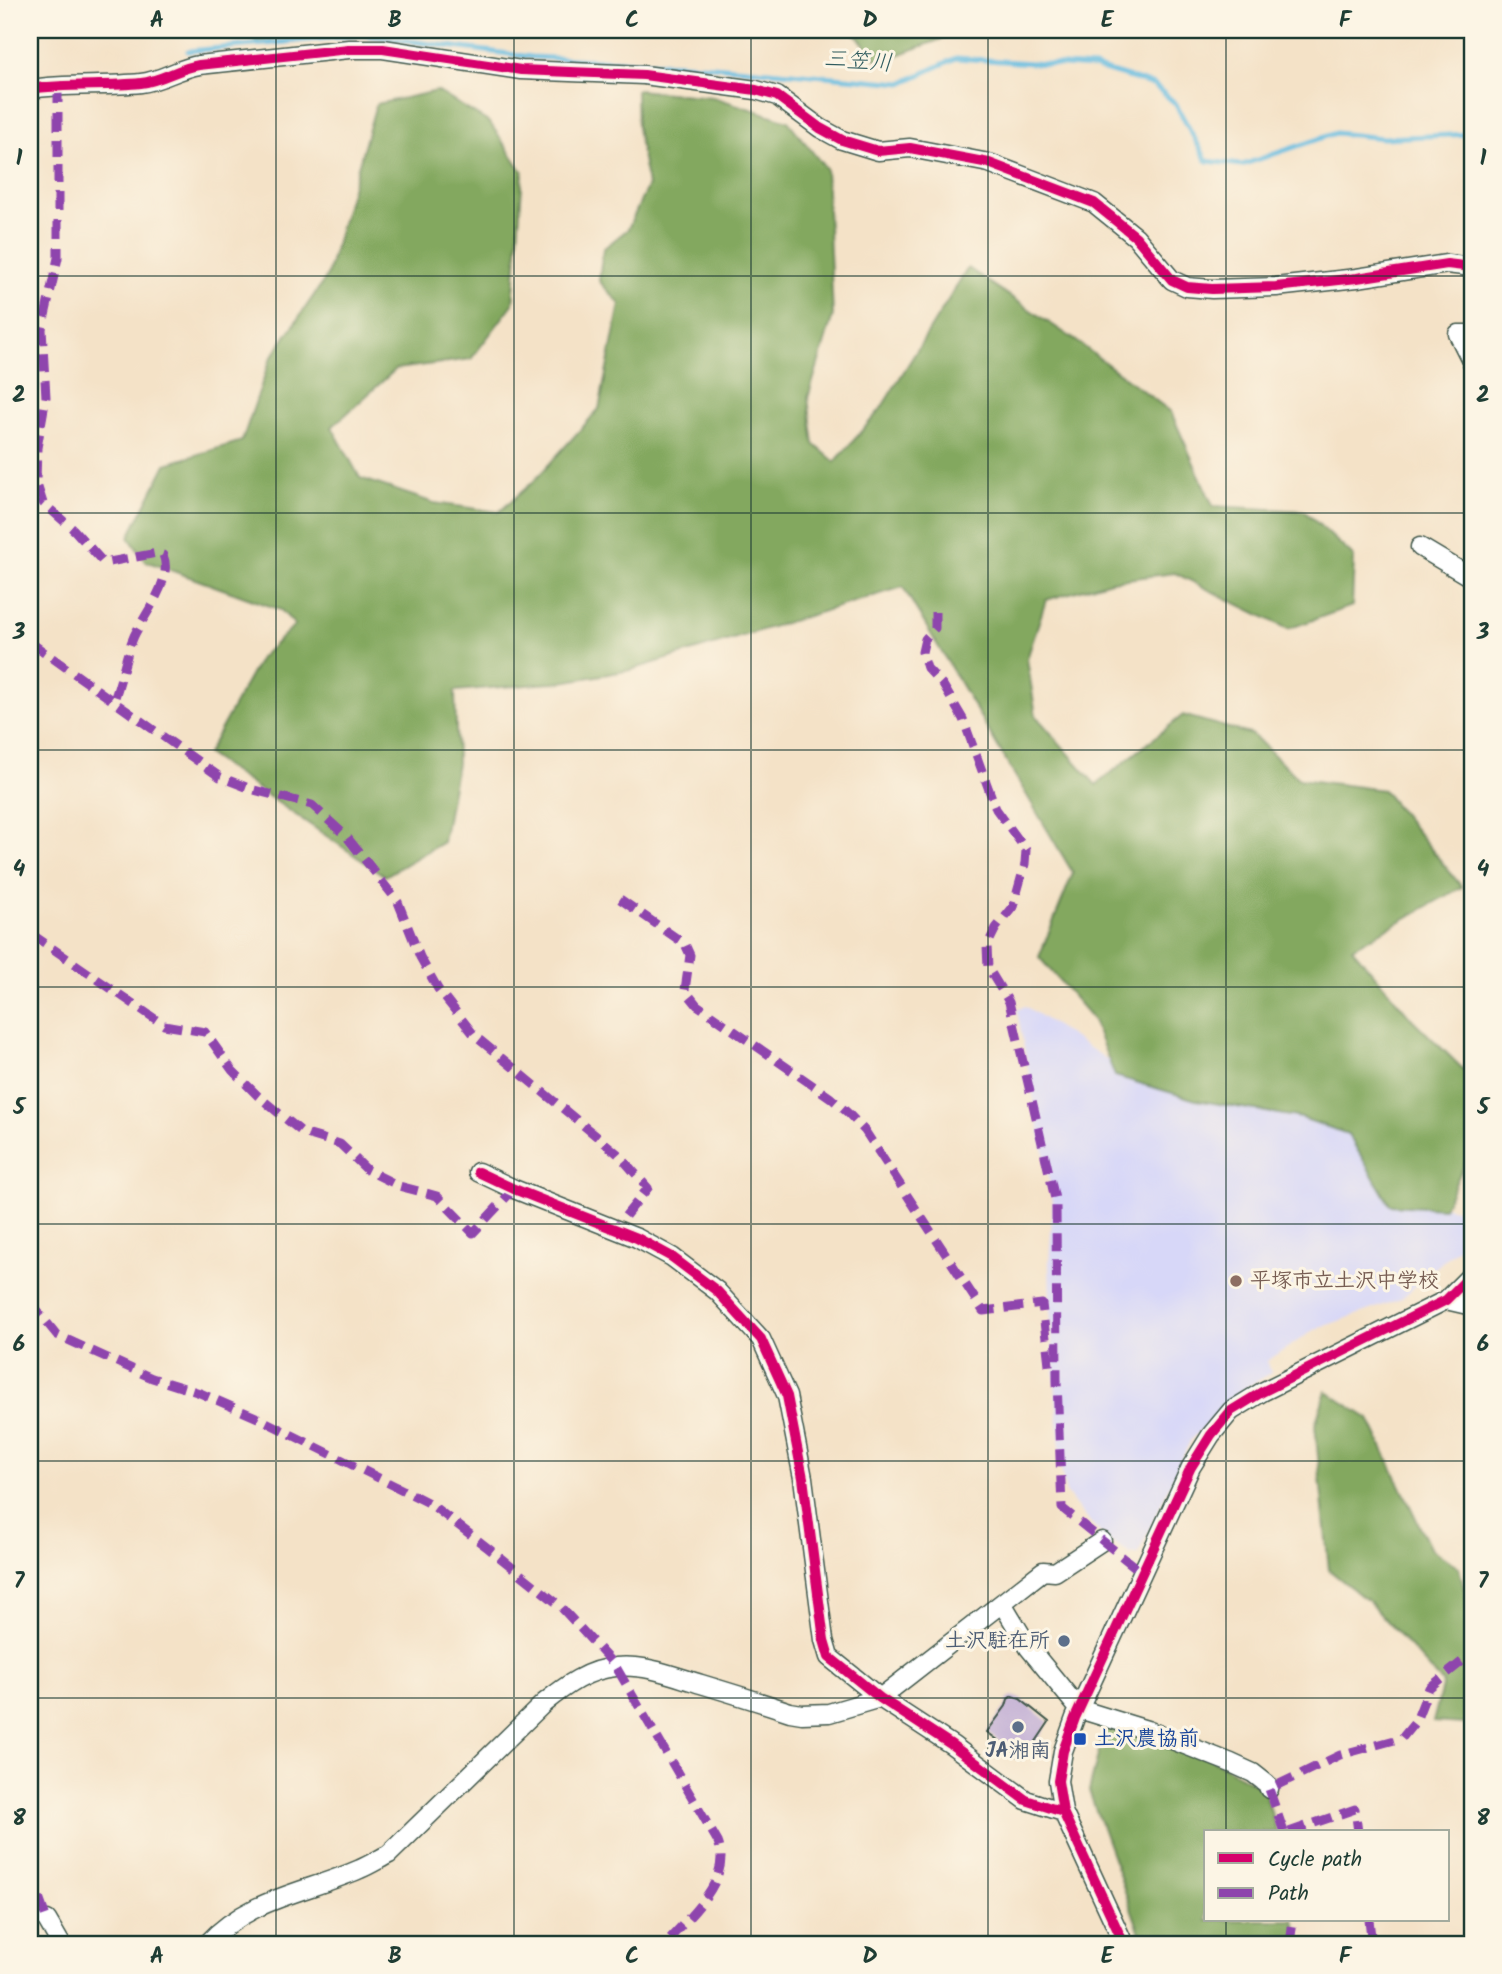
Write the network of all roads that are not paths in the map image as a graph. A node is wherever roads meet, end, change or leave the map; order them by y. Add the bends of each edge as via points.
1 (30, 89) edge
2 (1472, 267) edge
3 (1472, 334) edge
4 (1472, 362) edge
5 (1420, 547) dead end
6 (1472, 578) edge
7 (478, 1172) dead end
8 (1472, 1274) edge
9 (1446, 1300) junction
10 (1472, 1306) edge
11 (1102, 1541) dead end
12 (1002, 1603) junction
13 (880, 1698) junction
14 (1079, 1709) junction
15 (1269, 1789) dead end
16 (1063, 1812) junction
17 (47, 1920) dead end
18 (61, 1944) edge
19 (207, 1944) edge
20 (1124, 1944) edge

1 - 2 street via 144,83 199,65 372,49 521,70 722,83 777,96 842,141 878,151 910,148 989,163 1094,203 1136,237 1172,280 1187,287 1276,287 1447,264
3 - 4 street via 1458,334
5 - 6 street
7 - 13 street via 672,1257 716,1290 761,1339 787,1396 829,1657
8 - 9 street
9 - 10 street
9 - 14 street via 1231,1411 1191,1467
11 - 12 street via 1055,1572 1044,1571
12 - 13 street
12 - 14 street via 1029,1648
13 - 16 street via 1026,1800
13 - 19 street via 829,1713 802,1714 642,1668 616,1667 589,1674 544,1703 388,1854 361,1869 254,1908 232,1920
14 - 15 street via 1231,1763 1253,1773
14 - 16 street via 1058,1781
16 - 20 street
17 - 18 street

